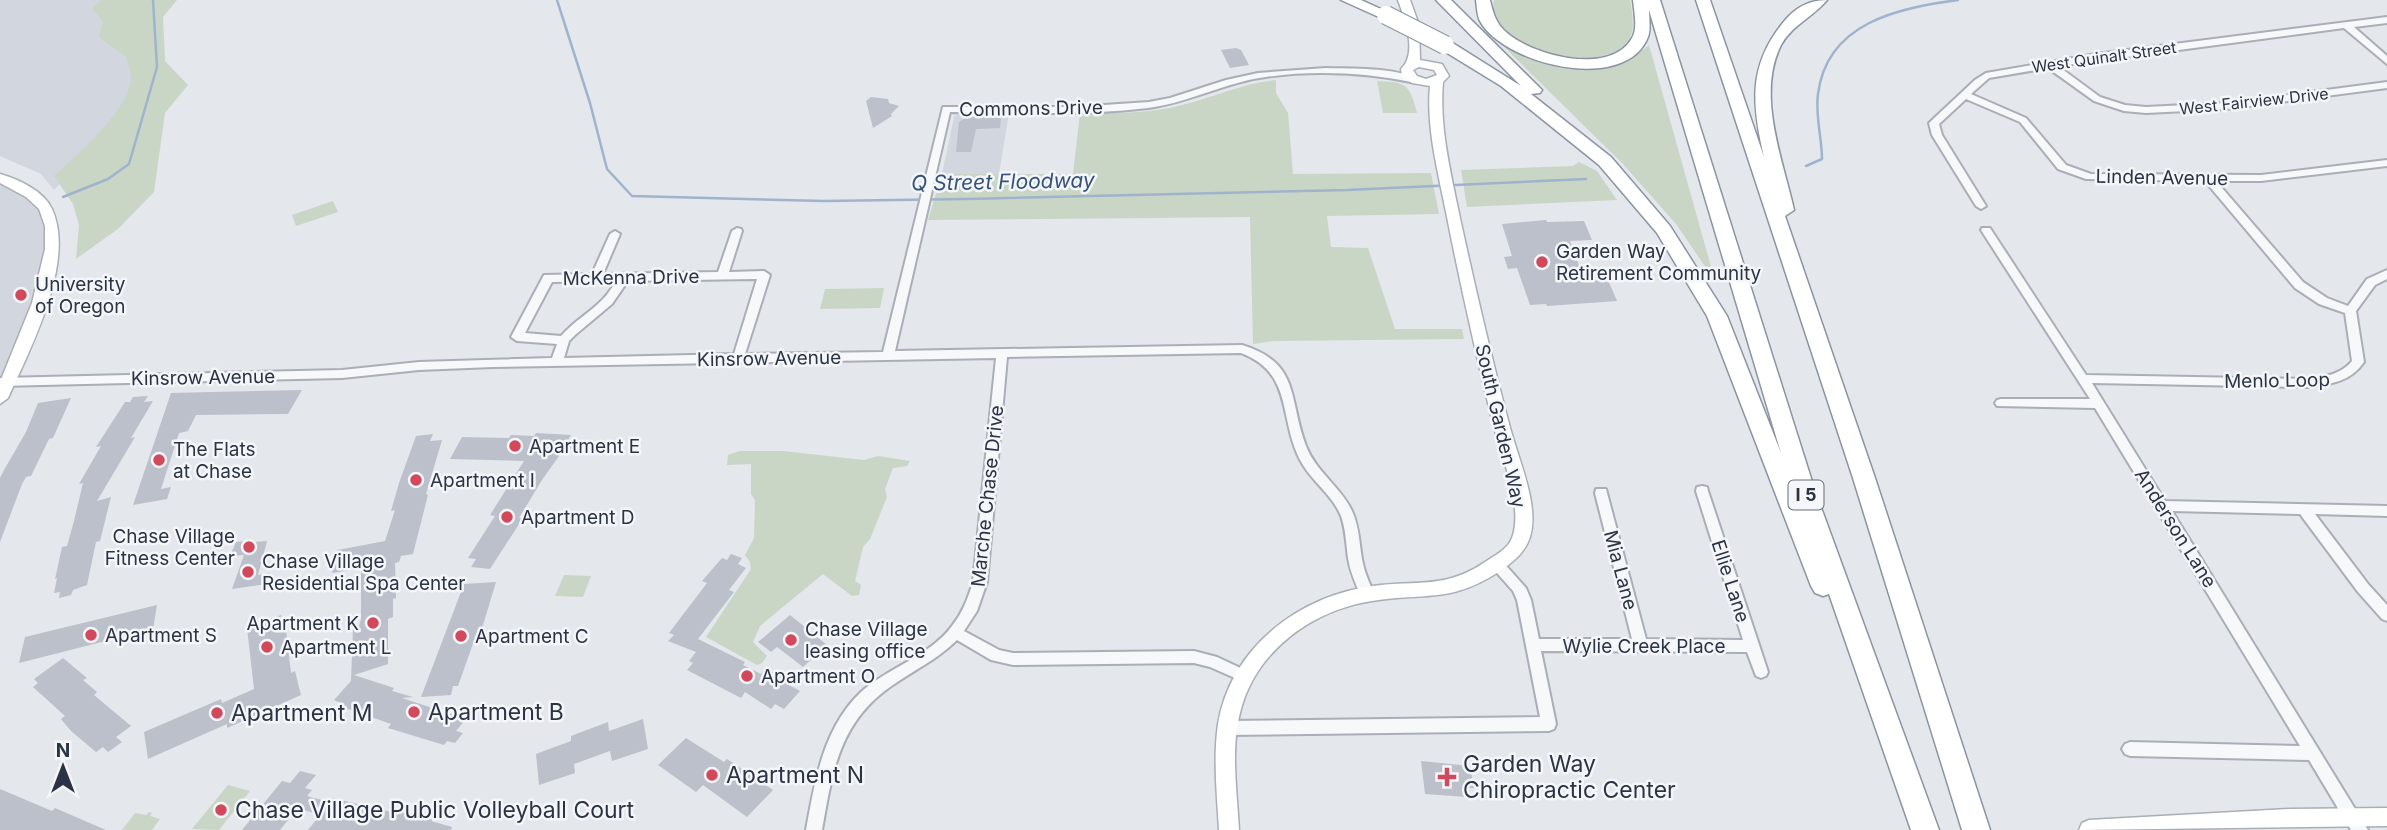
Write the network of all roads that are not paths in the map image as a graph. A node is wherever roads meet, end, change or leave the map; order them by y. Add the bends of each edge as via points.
1 (1348, 0) edge
2 (1404, 0) edge
3 (1411, 0) edge
4 (1443, 0) edge
5 (1483, 0) edge
6 (1640, 0) edge
7 (1653, 0) edge
8 (1703, 0) edge
9 (1820, 0) edge
10 (1411, 19) junction
11 (2387, 19) edge
12 (2346, 24) junction
13 (2387, 61) edge
14 (1434, 65) junction
15 (2050, 65) junction
16 (1412, 73) junction
17 (1437, 81) junction
18 (2387, 85) edge
19 (1965, 95) junction
20 (1436, 129) junction
21 (1605, 161) junction
22 (2387, 163) edge
23 (0, 178) edge
24 (2208, 178) junction
25 (1981, 206) dead end
26 (1986, 230) dead end
27 (737, 231) dead end
28 (615, 234) dead end
29 (1796, 274) junction
30 (2387, 274) edge
31 (722, 276) junction
32 (596, 278) junction
33 (618, 285) dead end
34 (2350, 311) junction
35 (564, 340) junction
36 (1002, 353) junction
37 (888, 356) junction
38 (738, 359) junction
39 (556, 362) junction
40 (2083, 379) junction
41 (4, 382) edge
42 (0, 398) edge
43 (2001, 403) dead end
44 (2099, 404) junction
45 (1702, 491) dead end
46 (1601, 494) dead end
47 (2162, 506) junction
48 (2304, 510) junction
49 (2387, 511) edge
50 (1496, 564) junction
51 (1367, 594) junction
52 (2387, 615) edge
53 (956, 633) junction
54 (1535, 645) junction
55 (1640, 646) junction
56 (1752, 646) junction
57 (1864, 663) junction
58 (1761, 672) dead end
59 (1244, 676) junction
60 (1227, 728) junction
61 (2130, 750) dead end
62 (2313, 753) junction
63 (2387, 817) edge
64 (2355, 823) edge
65 (814, 830) edge
66 (1229, 830) edge
67 (1925, 830) edge
68 (1976, 830) edge
69 (2089, 830) edge

1 - 21 highway, bridge via 1445,45 1507,83
2 - 10 street, South Garden Way
3 - 10 street, South Garden Way
4 - 21 highway
5 - 6 highway via 1490,24 1515,45 1555,60 1591,64 1617,59 1639,40
7 - 57 highway, I 5 via 1765,368
8 - 29 highway
9 - 29 highway via 1777,37 1763,71 1763,106
10 - 14 street via 1426,57
10 - 16 street, South Garden Way
11 - 12 street, West Quinalt Street
12 - 13 street
12 - 15 street, West Quinalt Street
14 - 16 street
14 - 17 street, South Garden Way via 1443,73
15 - 18 street, West Fairview Drive via 2097,99 2147,110 2226,106
15 - 19 street, West Quinalt Street via 1986,76
16 - 17 street
16 - 20 street, South Garden Way via 1424,90
16 - 37 street, Commons Drive via 1257,75 1136,107 946,109
17 - 20 street, South Garden Way
19 - 24 street, Linden Avenue via 2023,120 2054,159 2074,173
19 - 25 street, West Quinalt Street via 1934,128
20 - 50 street, South Garden Way via 1523,518 1518,546
21 - 57 highway via 1664,230 1717,316 1839,627
22 - 24 street, Linden Avenue via 2294,177
23 - 41 street via 45,207 52,228 50,270
24 - 34 street via 2299,285
26 - 40 street, Anderson Lane
27 - 31 street
28 - 32 street
29 - 68 highway
30 - 34 street via 2371,282
31 - 32 street, McKenna Drive
31 - 38 street, McKenna Drive via 764,275
32 - 35 street, McKenna Drive via 548,278 517,337
33 - 35 street via 613,298 572,328
34 - 40 street, Menlo Loop via 2358,362 2338,380
35 - 39 street
36 - 37 street, Kinsrow Avenue
36 - 51 street, Kinsrow Avenue via 1242,349 1263,356 1283,382 1306,460 1346,512 1356,566
36 - 53 street, Marche Chase Drive via 980,582 975,601
37 - 38 street, Kinsrow Avenue
38 - 39 street, Kinsrow Avenue
39 - 41 street, Kinsrow Avenue via 430,365 342,374
40 - 44 street, Anderson Lane
41 - 42 street
43 - 44 street
44 - 47 street, Anderson Lane
45 - 56 street, Ellie Lane
46 - 55 street, Mia Lane
47 - 48 street
47 - 62 street, Anderson Lane
48 - 49 street
48 - 52 street
50 - 51 street, South Garden Way via 1450,587
50 - 54 street via 1519,588
51 - 59 street, South Garden Way via 1325,605 1293,622 1264,647
53 - 59 street via 996,656 1013,659 1194,657
53 - 65 street, Marche Chase Drive via 922,662 880,685 849,716 829,757
54 - 55 street, Wylie Creek Place
54 - 60 street via 1549,724
55 - 56 street, Wylie Creek Place
56 - 58 street, Ellie Lane
57 - 67 highway, I 5
59 - 60 street, South Garden Way
60 - 66 street, South Garden Way
61 - 62 street
62 - 64 street, Anderson Lane
63 - 64 street
64 - 69 street

